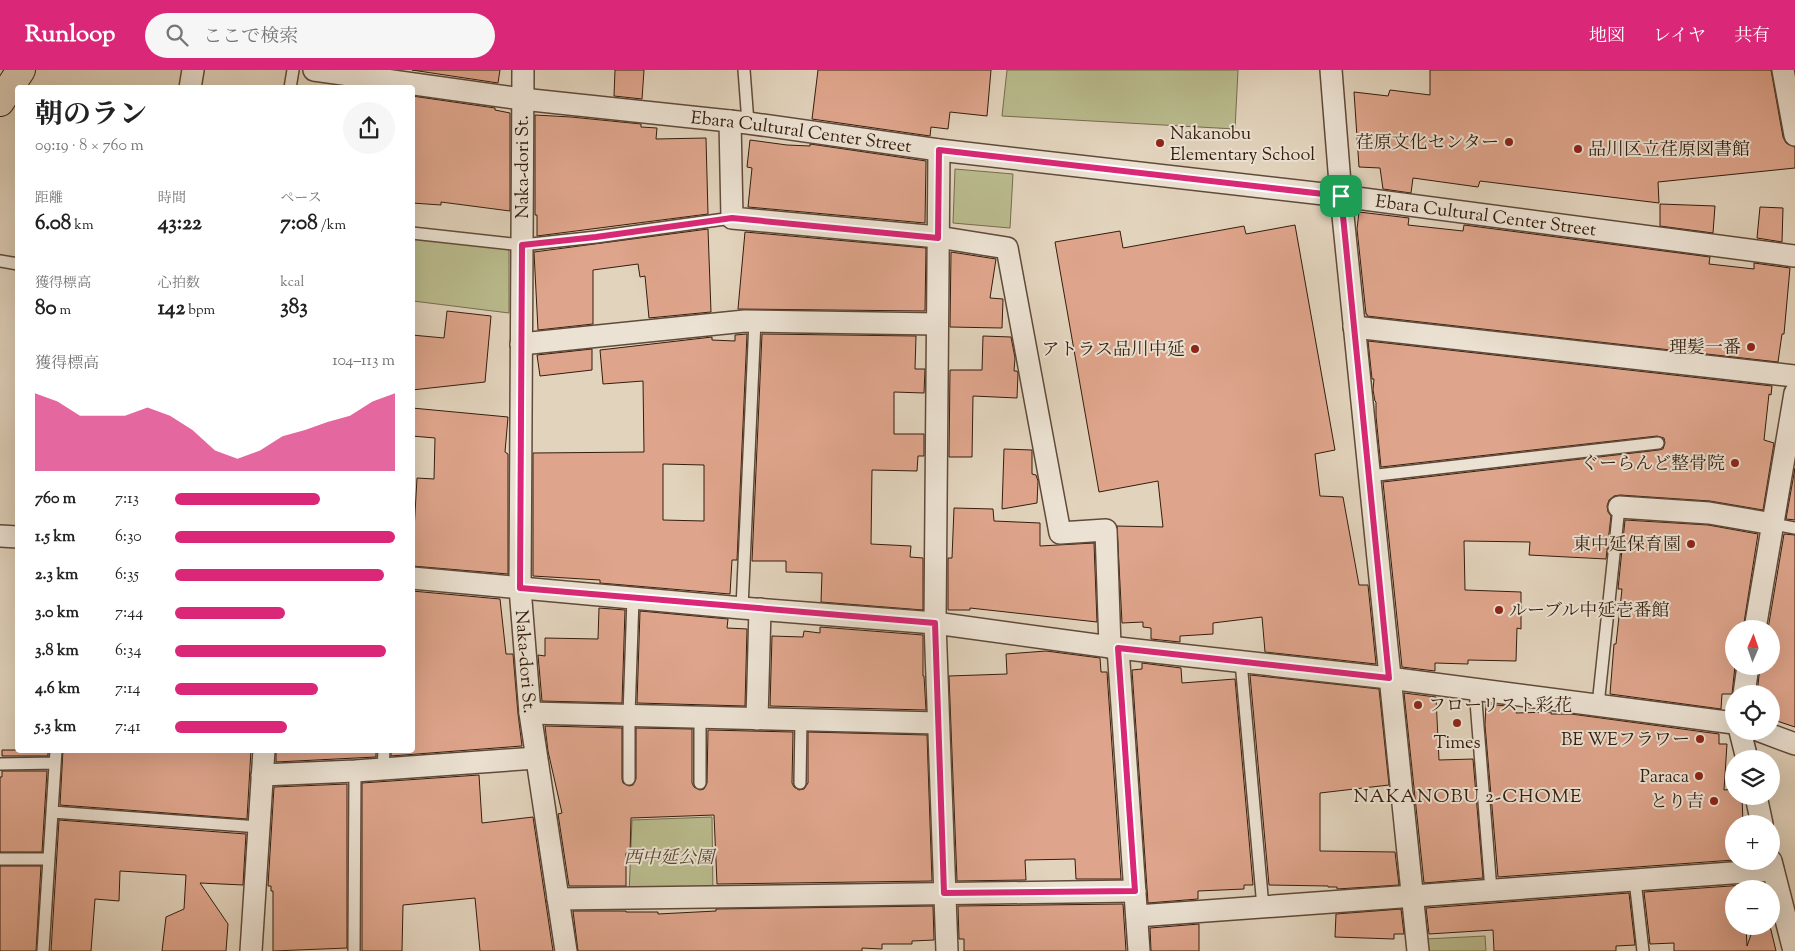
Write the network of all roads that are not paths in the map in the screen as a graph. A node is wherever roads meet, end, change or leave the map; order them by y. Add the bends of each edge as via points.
1 (21, 70) edge
2 (193, 70) edge
3 (293, 70) edge
4 (318, 70) edge
5 (523, 70) edge
6 (744, 70) edge
7 (1331, 70) edge
8 (1783, 70) edge
9 (380, 84) edge
10 (190, 85) edge
11 (290, 85) edge
12 (415, 88) edge
13 (522, 100) junction
14 (0, 102) edge
15 (739, 122) junction
16 (1795, 135) edge
17 (939, 150) junction
18 (1341, 196) junction
19 (732, 218) junction
20 (415, 233) edge
21 (938, 238) junction
22 (522, 245) junction
23 (1795, 256) edge
24 (0, 261) edge
25 (15, 264) edge
26 (755, 321) junction
27 (937, 324) junction
28 (1354, 327) junction
29 (521, 344) junction
30 (1795, 376) edge
31 (1795, 393) edge
32 (1658, 443) dead end
33 (1369, 476) junction
34 (1619, 507) joint
35 (1773, 524) junction
36 (1795, 528) edge
37 (0, 536) edge
38 (15, 538) edge
39 (415, 578) edge
40 (520, 588) junction
41 (633, 598) junction
42 (751, 608) junction
43 (1757, 620) edge
44 (935, 623) junction
45 (1114, 648) junction
46 (1241, 662) junction
47 (1389, 678) junction
48 (1476, 689) junction
49 (1598, 705) junction
50 (530, 713) junction
51 (628, 715) junction
52 (700, 717) junction
53 (757, 718) junction
54 (800, 720) junction
55 (1725, 722) edge
56 (938, 723) junction
57 (1780, 738) edge
58 (1795, 744) edge
59 (56, 753) edge
60 (264, 753) edge
61 (536, 758) junction
62 (384, 760) edge
63 (55, 763) junction
64 (0, 764) edge
65 (355, 771) junction
66 (262, 775) junction
67 (629, 779) dead end
68 (700, 783) dead end
69 (800, 783) dead end
70 (52, 812) junction
71 (259, 827) junction
72 (0, 859) edge
73 (49, 859) junction
74 (1733, 870) edge
75 (1773, 870) edge
76 (1635, 880) junction
77 (1491, 890) junction
78 (1135, 891) junction
79 (944, 893) junction
80 (1412, 896) junction
81 (558, 899) junction
82 (1262, 907) junction
83 (1137, 916) junction
84 (43, 951) edge
85 (251, 951) edge
86 (354, 951) edge
87 (566, 951) edge
88 (946, 951) edge
89 (1139, 951) edge
90 (1418, 951) edge
91 (1643, 951) edge
92 (1794, 951) edge

1 - 14 main road
2 - 10 street
3 - 11 lane
4 - 9 street, Ebara Cultural Center Street
5 - 13 street, Naka-dori St.
6 - 15 lane
7 - 18 street
8 - 16 street
12 - 13 street, Ebara Cultural Center Street
13 - 15 street, Ebara Cultural Center Street
13 - 22 street, Naka-dori St.
15 - 17 street, Ebara Cultural Center Street
15 - 19 street
17 - 18 street, Ebara Cultural Center Street
17 - 21 street
18 - 23 street, Ebara Cultural Center Street
18 - 28 street
19 - 21 street
19 - 22 lane
20 - 22 lane
21 - 27 street
21 - 45 street via 1007,248 1060,533 1106,530
22 - 29 street, Naka-dori St.
24 - 25 lane
26 - 27 street
26 - 29 street
26 - 42 lane
27 - 44 street
28 - 30 street
28 - 33 street
29 - 40 street, Naka-dori St.
31 - 35 street
32 - 33 lane
33 - 47 street
34 - 35 street via 1709,513
34 - 49 lane
35 - 36 lane
35 - 43 street
37 - 38 street
39 - 40 street
40 - 41 street
40 - 50 street, Naka-dori St.
41 - 42 street
41 - 51 lane
42 - 44 street
42 - 53 street
44 - 45 street
44 - 56 street
45 - 46 street
45 - 78 street
46 - 47 street
46 - 82 lane
47 - 48 street
47 - 80 street
48 - 49 street
48 - 77 lane
49 - 55 street
50 - 51 street
50 - 61 street, Naka-dori St.
51 - 52 street
51 - 67 lane
52 - 53 street
52 - 68 lane
53 - 54 street
54 - 56 street
54 - 69 lane
56 - 79 street
57 - 58 street
59 - 63 lane
60 - 66 street
61 - 62 street
61 - 81 street, Naka-dori St.
62 - 65 street
63 - 64 lane
63 - 70 lane
65 - 66 street
65 - 86 lane
66 - 71 street
70 - 71 lane
70 - 73 lane
71 - 85 street
72 - 73 lane
73 - 84 lane
74 - 76 street
75 - 92 street
76 - 77 street
76 - 91 lane
77 - 80 street
78 - 79 street
78 - 83 street
79 - 81 street
79 - 88 street
80 - 82 street
80 - 90 street
81 - 87 street, Naka-dori St.
82 - 83 street
83 - 89 street

